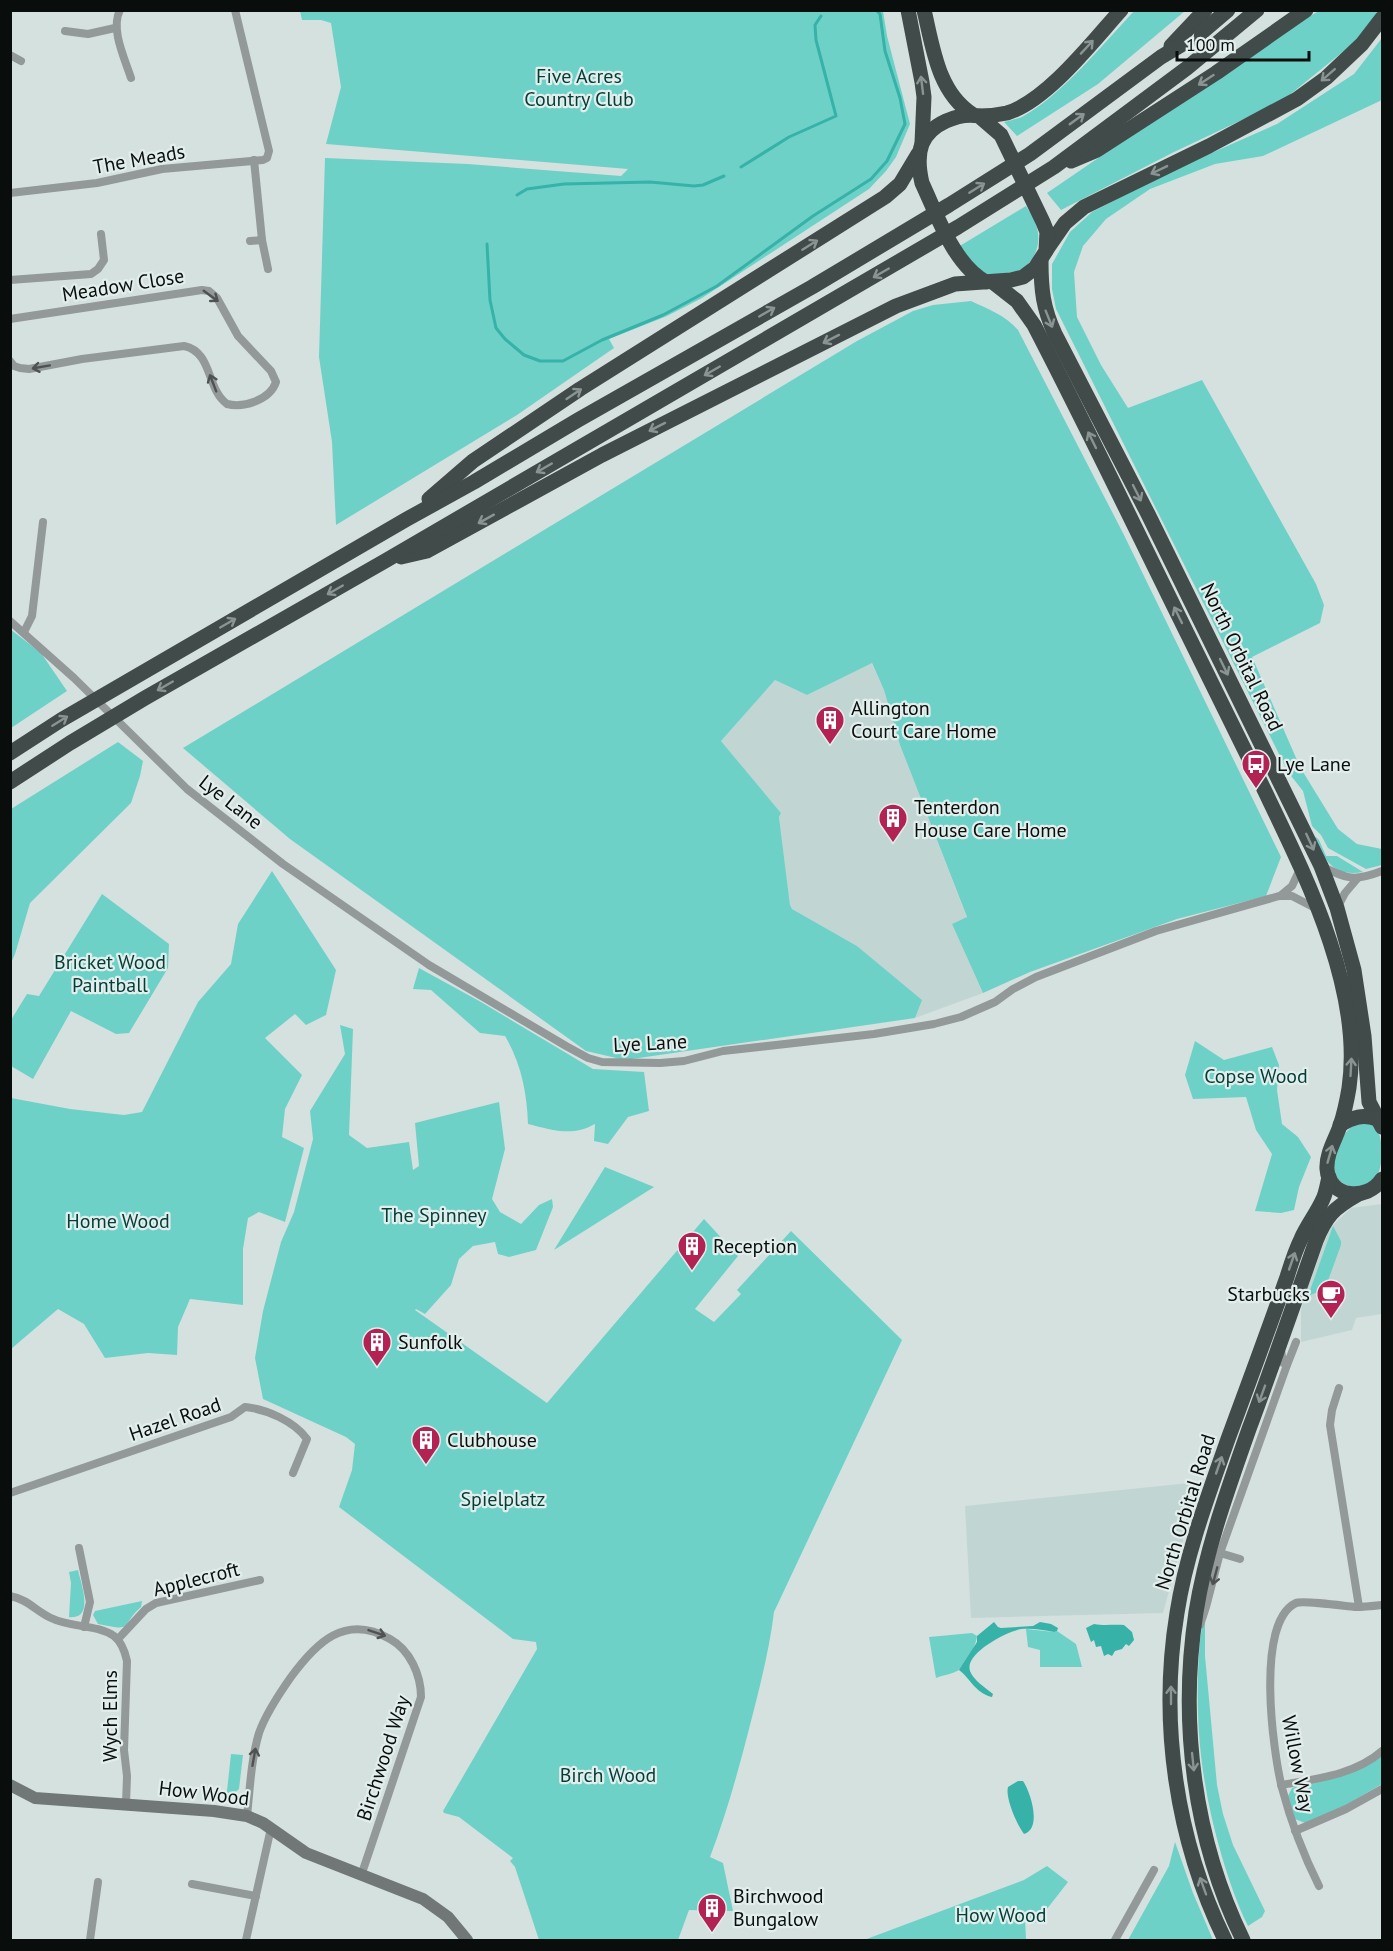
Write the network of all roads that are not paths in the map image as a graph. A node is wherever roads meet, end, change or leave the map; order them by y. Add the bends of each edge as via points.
1 (120, 10) edge
2 (235, 10) edge
3 (908, 10) edge
4 (924, 10) edge
5 (1121, 10) edge
6 (1205, 10) edge
7 (1228, 10) edge
8 (1257, 10) edge
9 (1305, 10) edge
10 (1383, 18) edge
11 (115, 28) junction
12 (65, 31) dead end
13 (10, 55) edge
14 (1161, 57) junction
15 (21, 61) dead end
16 (131, 78) dead end
17 (976, 115) junction
18 (922, 146) junction
19 (254, 160) junction
20 (1054, 167) junction
21 (10, 194) edge
22 (101, 234) dead end
23 (262, 240) junction
24 (250, 242) dead end
25 (1044, 256) junction
26 (268, 269) dead end
27 (10, 280) edge
28 (990, 282) junction
29 (10, 319) edge
30 (10, 361) edge
31 (406, 519) junction
32 (43, 522) dead end
33 (385, 561) junction
34 (10, 621) edge
35 (24, 632) junction
36 (10, 753) edge
37 (10, 782) edge
38 (1321, 866) junction
39 (1301, 867) junction
40 (1383, 871) edge
41 (1357, 879) junction
42 (1279, 896) junction
43 (1336, 908) junction
44 (1318, 909) junction
45 (1380, 1123) edge
46 (1340, 1125) junction
47 (1329, 1178) junction
48 (1383, 1179) edge
49 (1370, 1194) edge
50 (1296, 1342) dead end
51 (1280, 1343) junction
52 (1287, 1365) junction
53 (1339, 1388) dead end
54 (292, 1473) dead end
55 (10, 1493) edge
56 (79, 1548) dead end
57 (1221, 1553) junction
58 (1240, 1559) dead end
59 (1203, 1579) junction
60 (260, 1580) dead end
61 (10, 1596) edge
62 (1383, 1605) edge
63 (1359, 1607) junction
64 (1177, 1612) junction
65 (84, 1627) junction
66 (118, 1640) junction
67 (1192, 1645) junction
68 (1383, 1751) edge
69 (10, 1785) edge
70 (1281, 1785) junction
71 (1383, 1789) edge
72 (126, 1804) junction
73 (247, 1816) junction
74 (271, 1828) junction
75 (1295, 1832) junction
76 (1154, 1870) dead end
77 (361, 1876) junction
78 (98, 1882) dead end
79 (192, 1884) dead end
80 (1319, 1886) dead end
81 (256, 1896) junction
82 (90, 1941) edge
83 (246, 1941) edge
84 (467, 1941) edge
85 (1115, 1941) edge
86 (1225, 1941) edge
87 (1243, 1941) edge

1 - 11 street
2 - 19 street, The Meads via 269,151 267,158
18 -> 3 highway via 924,97
4 - 17 highway via 941,75 962,108
17 -> 5 highway via 1007,113 1030,102 1065,72
6 - 14 highway
7 - 14 highway via 1201,33
8 - 20 highway via 1187,68
9 -> 20 highway via 1097,150
10 -> 25 highway via 1326,78 1297,99 1084,207 1065,223
11 - 12 street via 88,34
11 - 16 street
13 - 15 street
31 -> 14 highway via 949,205 1030,154
17 - 18 highway via 942,123
17 - 25 highway, North Orbital Road via 1001,135 1034,201 1047,232
18 - 28 highway, North Orbital Road via 919,171 930,201 971,273
31 -> 18 highway via 483,454 885,197 900,184
19 - 21 street, The Meads via 149,171 97,183
19 - 23 street
20 -> 33 highway via 907,258
22 - 27 street via 104,260 91,274
23 - 24 street
23 - 26 street
25 - 28 highway via 1023,277
25 -> 38 highway, North Orbital Road via 1041,290 1055,334
28 -> 33 highway via 955,284 896,306 602,455 427,551
39 -> 28 highway, North Orbital Road via 1034,325 1017,302
29 -> 30 street, Meadow Close via 209,291 238,336 272,371 276,382 272,391 258,399 242,405 227,404 216,393 204,360 194,349 184,346 29,369 14,366
36 -> 31 highway
32 - 35 street via 32,616
33 -> 37 highway via 145,698
34 - 35 street
35 - 42 street, Lye Lane via 187,789 283,864 429,965 566,1046 602,1062 676,1062 723,1051 934,1024 961,1017 1036,977 1156,931
38 - 41 street
38 - 43 highway, North Orbital Road
39 - 42 street via 1292,886
39 - 44 highway, North Orbital Road
40 - 41 street
41 - 43 street
42 - 44 street via 1292,896
43 - 45 highway, North Orbital Road via 1354,970 1370,1102
46 -> 44 highway, North Orbital Road via 1351,1076 1351,1035 1341,983
45 - 46 highway via 1361,1116
47 -> 46 highway, North Orbital Road via 1327,1163
47 - 49 highway via 1340,1189
64 -> 47 highway, North Orbital Road via 1220,1461 1300,1239 1322,1202
48 - 49 highway, North Orbital Road
49 - 51 highway, North Orbital Road via 1334,1209 1322,1226
50 - 52 street
51 - 52 street via 1283,1364
51 -> 59 highway, North Orbital Road via 1229,1486
52 - 57 street
53 - 63 street via 1330,1425
54 - 55 street, Hazel Road via 306,1444 303,1433 279,1418 245,1407 231,1417
56 - 65 street via 90,1602
57 - 58 street
57 -> 67 street
59 - 64 highway via 1191,1592 1186,1606
59 - 67 highway, North Orbital Road
60 - 66 street, Applecroft via 156,1603
61 - 65 street via 27,1601 50,1618
62 - 63 street
63 - 70 street, Willow Way via 1296,1603 1278,1626 1271,1651 1271,1723
86 -> 64 highway, North Orbital Road via 1195,1863 1174,1764 1171,1661
65 - 66 street via 106,1632
66 - 72 street, Wych Elms via 127,1661
67 -> 87 highway, North Orbital Road via 1189,1723 1198,1803 1214,1865
68 - 70 street via 1341,1773
69 - 72 street, How Wood via 34,1798
70 - 75 street, Willow Way
71 - 75 street
72 - 73 street, How Wood
73 - 74 street, How Wood
73 -> 77 street, Birchwood Way via 260,1731 273,1704 308,1653 352,1629 382,1634 411,1660 421,1697
74 - 77 street, How Wood via 298,1849
74 - 81 street
75 - 80 street, Willow Way
76 - 85 street
77 - 84 street, How Wood via 423,1899 458,1928
78 - 82 street
79 - 81 street
81 - 83 street

